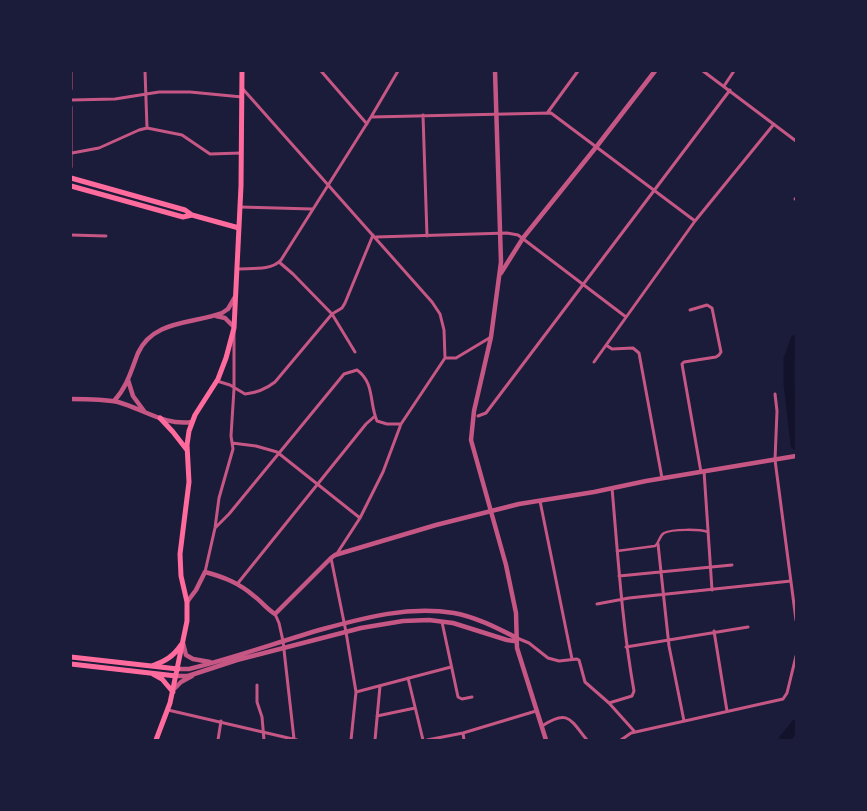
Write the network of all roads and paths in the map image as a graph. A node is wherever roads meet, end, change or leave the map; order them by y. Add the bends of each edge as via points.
1 (72, 71) edge
2 (145, 71) edge
3 (242, 71) edge
4 (321, 71) edge
5 (398, 71) edge
6 (495, 71) edge
7 (578, 71) edge
8 (655, 71) edge
9 (703, 71) edge
10 (734, 71) edge
11 (724, 86) junction
12 (242, 88) junction
13 (71, 89) edge
14 (730, 90) junction
15 (146, 94) junction
16 (242, 97) junction
17 (71, 100) edge
18 (71, 107) edge
19 (548, 112) junction
20 (496, 114) junction
21 (423, 115) junction
22 (371, 117) junction
23 (367, 124) junction
24 (774, 124) junction
25 (147, 128) junction
26 (796, 141) edge
27 (597, 146) junction
28 (72, 153) edge
29 (241, 153) junction
30 (71, 167) edge
31 (71, 178) edge
32 (329, 184) junction
33 (71, 186) edge
34 (654, 189) junction
35 (240, 207) junction
36 (312, 209) junction
37 (192, 216) junction
38 (695, 222) junction
39 (239, 228) junction
40 (500, 234) junction
41 (71, 235) edge
42 (106, 236) dead end
43 (374, 236) junction
44 (427, 236) junction
45 (523, 238) junction
46 (279, 262) junction
47 (237, 269) junction
48 (499, 276) junction
49 (583, 283) junction
50 (236, 293) junction
51 (690, 310) dead end
52 (334, 313) junction
53 (212, 316) junction
54 (626, 317) junction
55 (234, 328) junction
56 (490, 337) junction
57 (606, 345) junction
58 (355, 352) dead end
59 (444, 358) junction
60 (594, 362) dead end
61 (128, 380) junction
62 (217, 381) junction
63 (234, 389) junction
64 (775, 394) dead end
65 (71, 399) edge
66 (114, 401) junction
67 (145, 412) junction
68 (375, 416) junction
69 (478, 416) dead end
70 (160, 418) junction
71 (192, 422) junction
72 (401, 424) junction
73 (232, 443) junction
74 (187, 451) junction
75 (278, 453) junction
76 (794, 456) edge
77 (775, 460) junction
78 (702, 471) junction
79 (662, 478) junction
80 (318, 485) junction
81 (612, 487) junction
82 (540, 500) junction
83 (491, 512) junction
84 (360, 518) junction
85 (215, 528) junction
86 (708, 532) junction
87 (658, 544) junction
88 (617, 550) junction
89 (333, 556) junction
90 (732, 565) dead end
91 (711, 567) junction
92 (205, 572) junction
93 (660, 572) junction
94 (619, 576) junction
95 (791, 581) junction
96 (238, 584) junction
97 (712, 590) junction
98 (662, 596) junction
99 (622, 600) junction
100 (187, 602) junction
101 (598, 604) dead end
102 (275, 614) junction
103 (796, 620) edge
104 (442, 621) junction
105 (344, 624) junction
106 (748, 627) dead end
107 (714, 631) junction
108 (346, 632) junction
109 (517, 638) junction
110 (668, 639) junction
111 (284, 641) junction
112 (182, 642) junction
113 (626, 647) junction
114 (284, 648) junction
115 (796, 656) edge
116 (71, 657) edge
117 (572, 659) junction
118 (216, 662) junction
119 (71, 664) edge
120 (152, 666) junction
121 (451, 667) junction
122 (178, 669) junction
123 (151, 673) junction
124 (196, 673) junction
125 (176, 676) junction
126 (408, 678) junction
127 (257, 685) dead end
128 (380, 686) junction
129 (173, 691) junction
130 (356, 692) junction
131 (472, 697) dead end
132 (608, 703) junction
133 (415, 708) junction
134 (168, 710) junction
135 (536, 711) junction
136 (727, 711) junction
137 (377, 716) junction
138 (221, 721) junction
139 (684, 721) junction
140 (542, 727) junction
141 (264, 732) junction
142 (635, 732) junction
143 (463, 733) junction
144 (156, 740) edge
145 (218, 740) edge
146 (264, 740) edge
147 (295, 740) edge
148 (351, 740) edge
149 (375, 740) edge
150 (423, 740) edge
151 (427, 740) edge
152 (464, 740) edge
153 (546, 740) edge
154 (587, 740) edge
155 (621, 740) edge

1 - 13 street
2 - 15 street
3 - 12 main road
4 - 23 street
5 - 22 street
6 - 20 street
7 - 19 street
8 - 27 street
9 - 11 street
10 - 11 street
11 - 14 street
12 - 16 main road
12 - 32 street
14 - 24 street
14 - 34 street
15 - 16 street via 190,92
15 - 17 street via 115,100
15 - 25 street
16 - 29 main road
18 - 28 street
19 - 20 street
19 - 27 street
20 - 21 street
20 - 40 street
21 - 22 street
21 - 44 street
22 - 23 street
23 - 32 street
24 - 26 street
24 - 38 street
25 - 28 street via 99,148
25 - 29 street via 182,135 210,154
27 - 34 street
27 - 45 street
28 - 30 street
29 - 35 main road
31 - 37 main road via 185,210
32 - 36 street
32 - 43 street
33 - 37 main road via 183,217
34 - 38 street
34 - 49 street
35 - 36 street
35 - 39 main road
36 - 46 street
37 - 39 main road
38 - 54 street
39 - 47 main road
40 - 44 street
40 - 45 street
40 - 48 street
41 - 42 street
43 - 44 street
43 - 52 street via 345,303
43 - 59 street via 438,311 445,338
45 - 48 street
45 - 49 street
46 - 47 street via 266,267
46 - 52 street
47 - 50 main road
48 - 56 street
49 - 54 street
49 - 69 street via 486,412
50 - 53 street via 228,309
50 - 55 main road
51 - 78 street via 711,307 721,352 716,357 682,364
52 - 58 street
52 - 63 street via 271,385 249,394
53 - 55 street via 225,318
53 - 61 street via 175,324 152,335 140,348
54 - 57 street
55 - 62 main road
55 - 63 street
56 - 59 street via 456,358
56 - 83 street via 471,438
57 - 60 street
57 - 79 street via 612,349 633,348 639,353
59 - 72 street
61 - 66 street
61 - 67 street via 133,396
62 - 63 street
62 - 71 main road
63 - 73 street
64 - 77 street
65 - 66 street
66 - 67 street
67 - 70 street
68 - 72 street via 382,423
68 - 75 street via 372,394 363,374 357,370 344,374
68 - 80 street
70 - 71 street via 176,423
70 - 74 main road
71 - 74 main road
72 - 84 street via 383,472
73 - 75 street
73 - 85 street
74 - 100 main road via 189,482 180,554
75 - 80 street
75 - 85 street
76 - 77 street
77 - 78 street
77 - 95 street
78 - 79 street
78 - 86 street
79 - 81 street
80 - 84 street
80 - 96 street
81 - 82 street
81 - 88 street
82 - 83 street
82 - 117 street
83 - 89 street
83 - 109 street via 516,613
84 - 89 street
85 - 92 street
86 - 87 street via 667,532
86 - 91 street
87 - 88 street
87 - 93 street
88 - 94 street
89 - 102 street
89 - 105 street
90 - 91 street
91 - 93 street
91 - 97 street
92 - 96 street
92 - 100 street
93 - 94 street
93 - 98 street
94 - 99 street
95 - 97 street
95 - 103 street
96 - 102 street
97 - 98 street
98 - 99 street
98 - 110 street
99 - 101 street
99 - 113 street
100 - 112 main road
102 - 111 street
104 - 108 street via 389,622
104 - 109 street via 503,639 514,641
104 - 121 street
105 - 108 street
105 - 109 street via 401,611 435,611 476,619
105 - 111 street
106 - 107 street
107 - 110 street
107 - 136 street
108 - 114 street
108 - 130 street
109 - 117 street via 548,658 559,661
109 - 135 street via 517,648
110 - 113 street
110 - 139 street
111 - 114 street
111 - 118 street
112 - 118 street via 186,655
112 - 120 main road via 174,655
112 - 122 main road
113 - 132 street via 634,692 632,696
114 - 124 street
114 - 147 street
115 - 136 street via 783,699
116 - 120 main road
117 - 132 street via 579,660 585,682
118 - 122 street
119 - 123 main road
120 - 122 main road
121 - 126 street
121 - 131 street via 459,698
122 - 125 main road
123 - 125 main road
123 - 129 main road
124 - 125 street
124 - 129 street
125 - 129 main road
126 - 128 street
126 - 133 street
127 - 141 street via 257,704
128 - 130 street
128 - 137 street
129 - 134 main road
130 - 148 street
132 - 142 street
133 - 137 street
133 - 150 street
134 - 138 street
134 - 144 main road
135 - 140 street
135 - 143 street
136 - 139 street
137 - 149 street
138 - 141 street
138 - 145 street
139 - 142 street
140 - 153 street
140 - 154 street via 565,717
141 - 146 street
141 - 147 street
142 - 155 street
143 - 151 street
143 - 152 street

